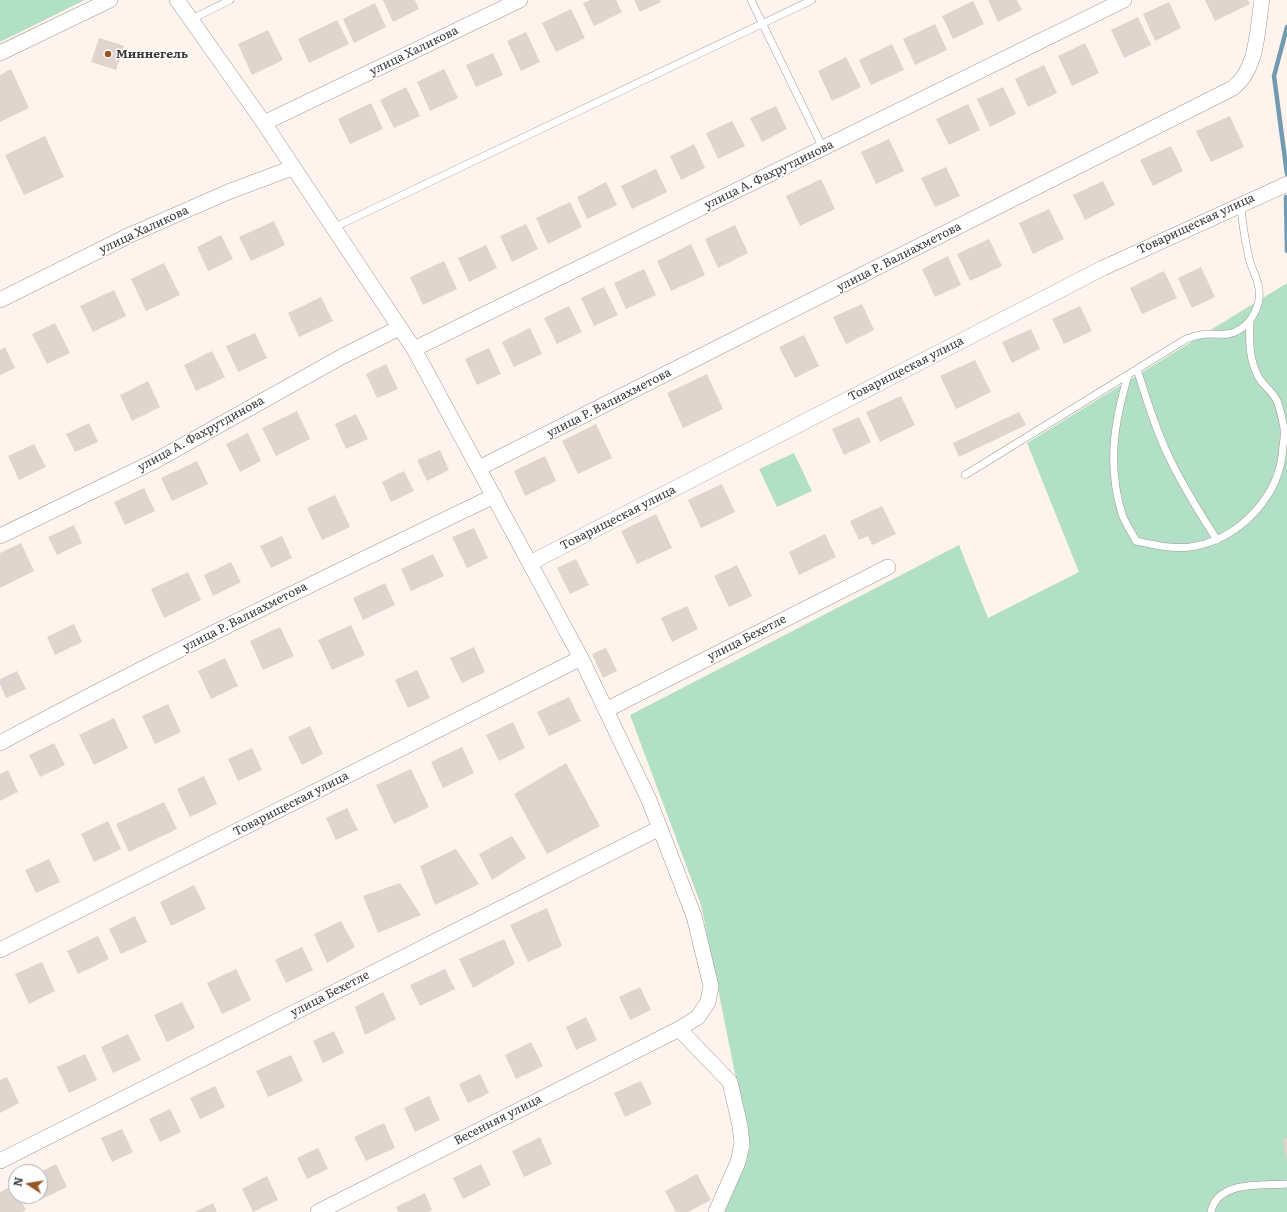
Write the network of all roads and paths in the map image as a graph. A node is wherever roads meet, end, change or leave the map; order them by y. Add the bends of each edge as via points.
1 (110, 0) edge
2 (177, 0) edge
3 (230, 0) edge
4 (520, 0) edge
5 (752, 0) edge
6 (812, 0) edge
7 (1124, 0) edge
8 (1262, 0) edge
9 (190, 20) junction
10 (763, 24) junction
11 (0, 53) edge
12 (264, 123) junction
13 (823, 148) junction
14 (292, 168) junction
15 (1287, 184) edge
16 (1241, 204) junction
17 (332, 228) junction
18 (0, 300) edge
19 (1250, 322) junction
20 (399, 328) junction
21 (414, 350) junction
22 (1137, 369) junction
23 (1128, 375) junction
24 (479, 468) junction
25 (965, 475) dead end
26 (494, 496) junction
27 (0, 536) edge
28 (1217, 540) junction
29 (530, 563) junction
30 (888, 567) dead end
31 (581, 658) junction
32 (606, 710) junction
33 (0, 743) edge
34 (660, 828) junction
35 (0, 950) edge
36 (679, 1029) junction
37 (0, 1161) edge
38 (1287, 1184) edge
39 (318, 1212) edge
40 (716, 1212) edge
41 (1211, 1212) edge

1 - 11 street
2 - 9 street, Весенняя улица
3 - 9 lane
4 - 12 street, улица Халикова
5 - 10 lane
6 - 10 lane
7 - 13 street, улица А. Фахрутдинова
8 - 24 street, улица Р. Валиахметова via 1249,70 1233,88
9 - 12 street, Весенняя улица
10 - 13 lane
10 - 17 lane
12 - 14 street, Весенняя улица
13 - 21 street, улица А. Фахрутдинова
14 - 17 street, Весенняя улица
14 - 18 street, улица Халикова via 228,192 130,235
15 - 16 street, Товарищеская улица
16 - 19 lane via 1248,253 1259,286 1258,306
16 - 29 street, Товарищеская улица via 1103,268
17 - 20 street, Весенняя улица
19 - 22 lane via 1237,332 1220,336 1197,335 1186,339
19 - 28 lane via 1249,348 1253,365 1259,379 1276,399 1284,429 1283,457 1275,483 1260,507 1241,526
20 - 21 street, Весенняя улица
20 - 27 street, улица А. Фахрутдинова via 342,356 155,461
21 - 24 street, Весенняя улица
22 - 23 lane
22 - 28 lane via 1150,413 1168,455 1189,496
23 - 25 lane
23 - 28 lane via 1118,409 1113,444 1114,466 1123,515 1136,541 1163,548 1190,547
24 - 26 street, Весенняя улица
26 - 29 street, Весенняя улица
26 - 33 street, улица Р. Валиахметова via 364,557 140,669
29 - 31 street, Весенняя улица
30 - 32 street, улица Бехетле
31 - 32 street, Весенняя улица
31 - 35 street, Товарищеская улица
32 - 34 street, Весенняя улица
34 - 36 street, Весенняя улица via 694,916 711,986 708,1002 698,1017
34 - 37 street, улица Бехетле
36 - 39 street, Весенняя улица
36 - 40 street via 730,1082 740,1126 742,1144 738,1162
38 - 41 lane via 1227,1190 1218,1197

